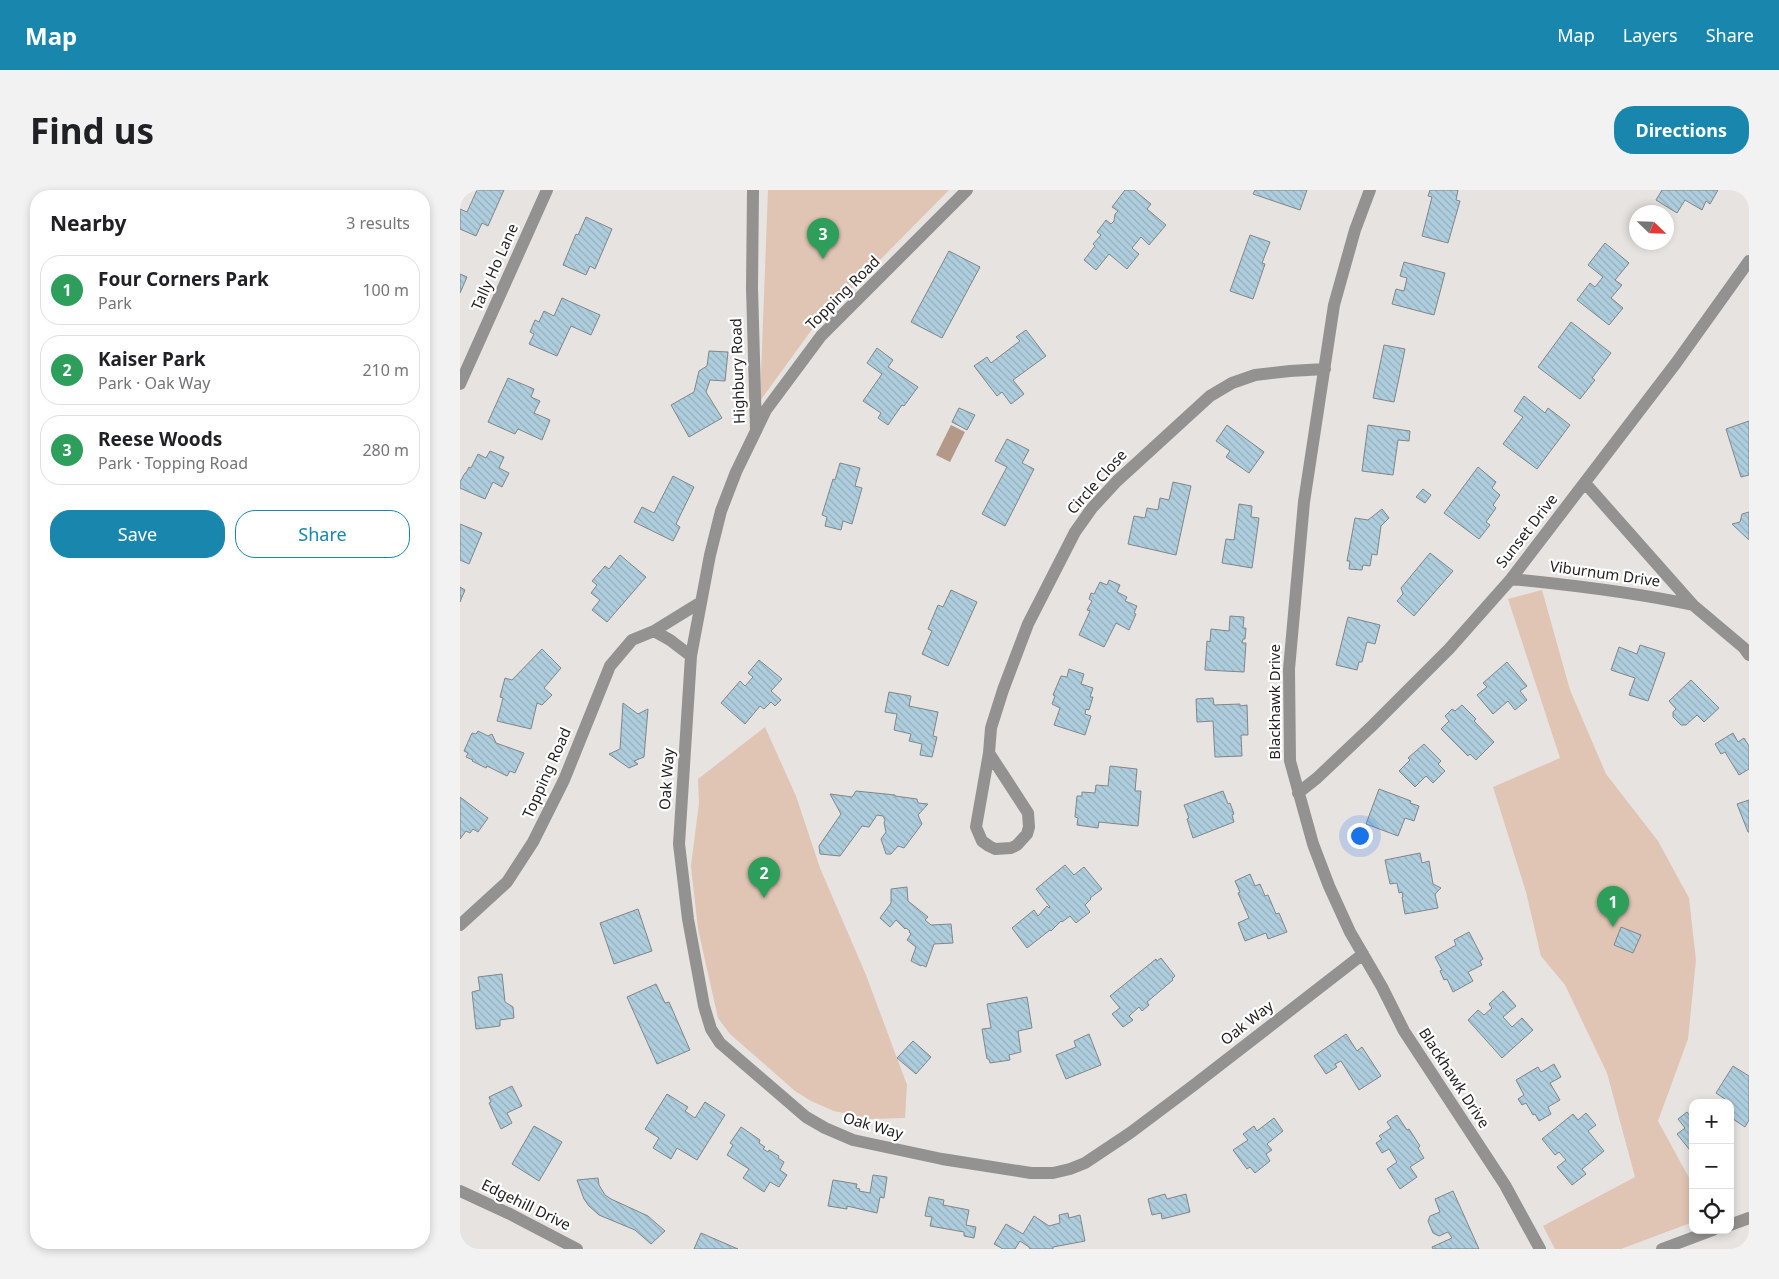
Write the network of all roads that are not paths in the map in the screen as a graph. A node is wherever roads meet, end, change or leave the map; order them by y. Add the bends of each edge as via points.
1 (546, 190) edge
2 (753, 190) edge
3 (967, 190) edge
4 (1370, 190) edge
5 (1749, 261) edge
6 (1324, 369) junction
7 (460, 384) edge
8 (756, 430) junction
9 (1585, 483) junction
10 (1511, 579) junction
11 (701, 602) junction
12 (1693, 605) junction
13 (654, 631) junction
14 (1749, 655) edge
15 (691, 656) junction
16 (989, 753) junction
17 (1298, 792) junction
18 (460, 925) edge
19 (1362, 954) junction
20 (460, 1191) edge
21 (1749, 1218) edge
22 (1734, 1223) edge
23 (1702, 1234) edge
24 (577, 1249) edge
25 (1540, 1249) edge
26 (1662, 1249) edge

1 - 7 street, Tally Ho Lane
2 - 8 street, Highbury Road
3 - 8 street, Topping Road via 821,336 768,408
4 - 6 street, Blackhawk Drive via 1334,305
5 - 9 street, Sunset Drive
6 - 16 street, Circle Close via 1255,375 1210,396 1144,454 1092,508 1066,547 1028,624 997,706
6 - 17 street, Blackhawk Drive via 1304,502 1289,669 1290,761
8 - 11 street, Highbury Road via 721,511
9 - 10 street, Sunset Drive
9 - 12 street, Viburnum Drive
10 - 12 street, Viburnum Drive via 1583,586
10 - 17 street, Sunset Drive via 1449,649 1380,719
11 - 13 street, Topping Road
11 - 15 street, Oak Way
12 - 14 street, Viburnum Drive
13 - 15 street
13 - 18 street, Topping Road via 632,640 610,666 564,780 533,842 507,882
15 - 19 street, Oak Way via 679,844 688,919 711,1029 720,1043 806,1117 846,1137 916,1154 1031,1173 1053,1173 1076,1167 1161,1110
16 - 16 street, Circle Close via 976,827 988,846 1011,848 1027,834 1030,827 1028,813
17 - 19 street, Blackhawk Drive via 1329,886
19 - 25 street, Blackhawk Drive via 1404,1031 1505,1185
20 - 24 street, Edgehill Drive
21 - 22 street
23 - 26 street

